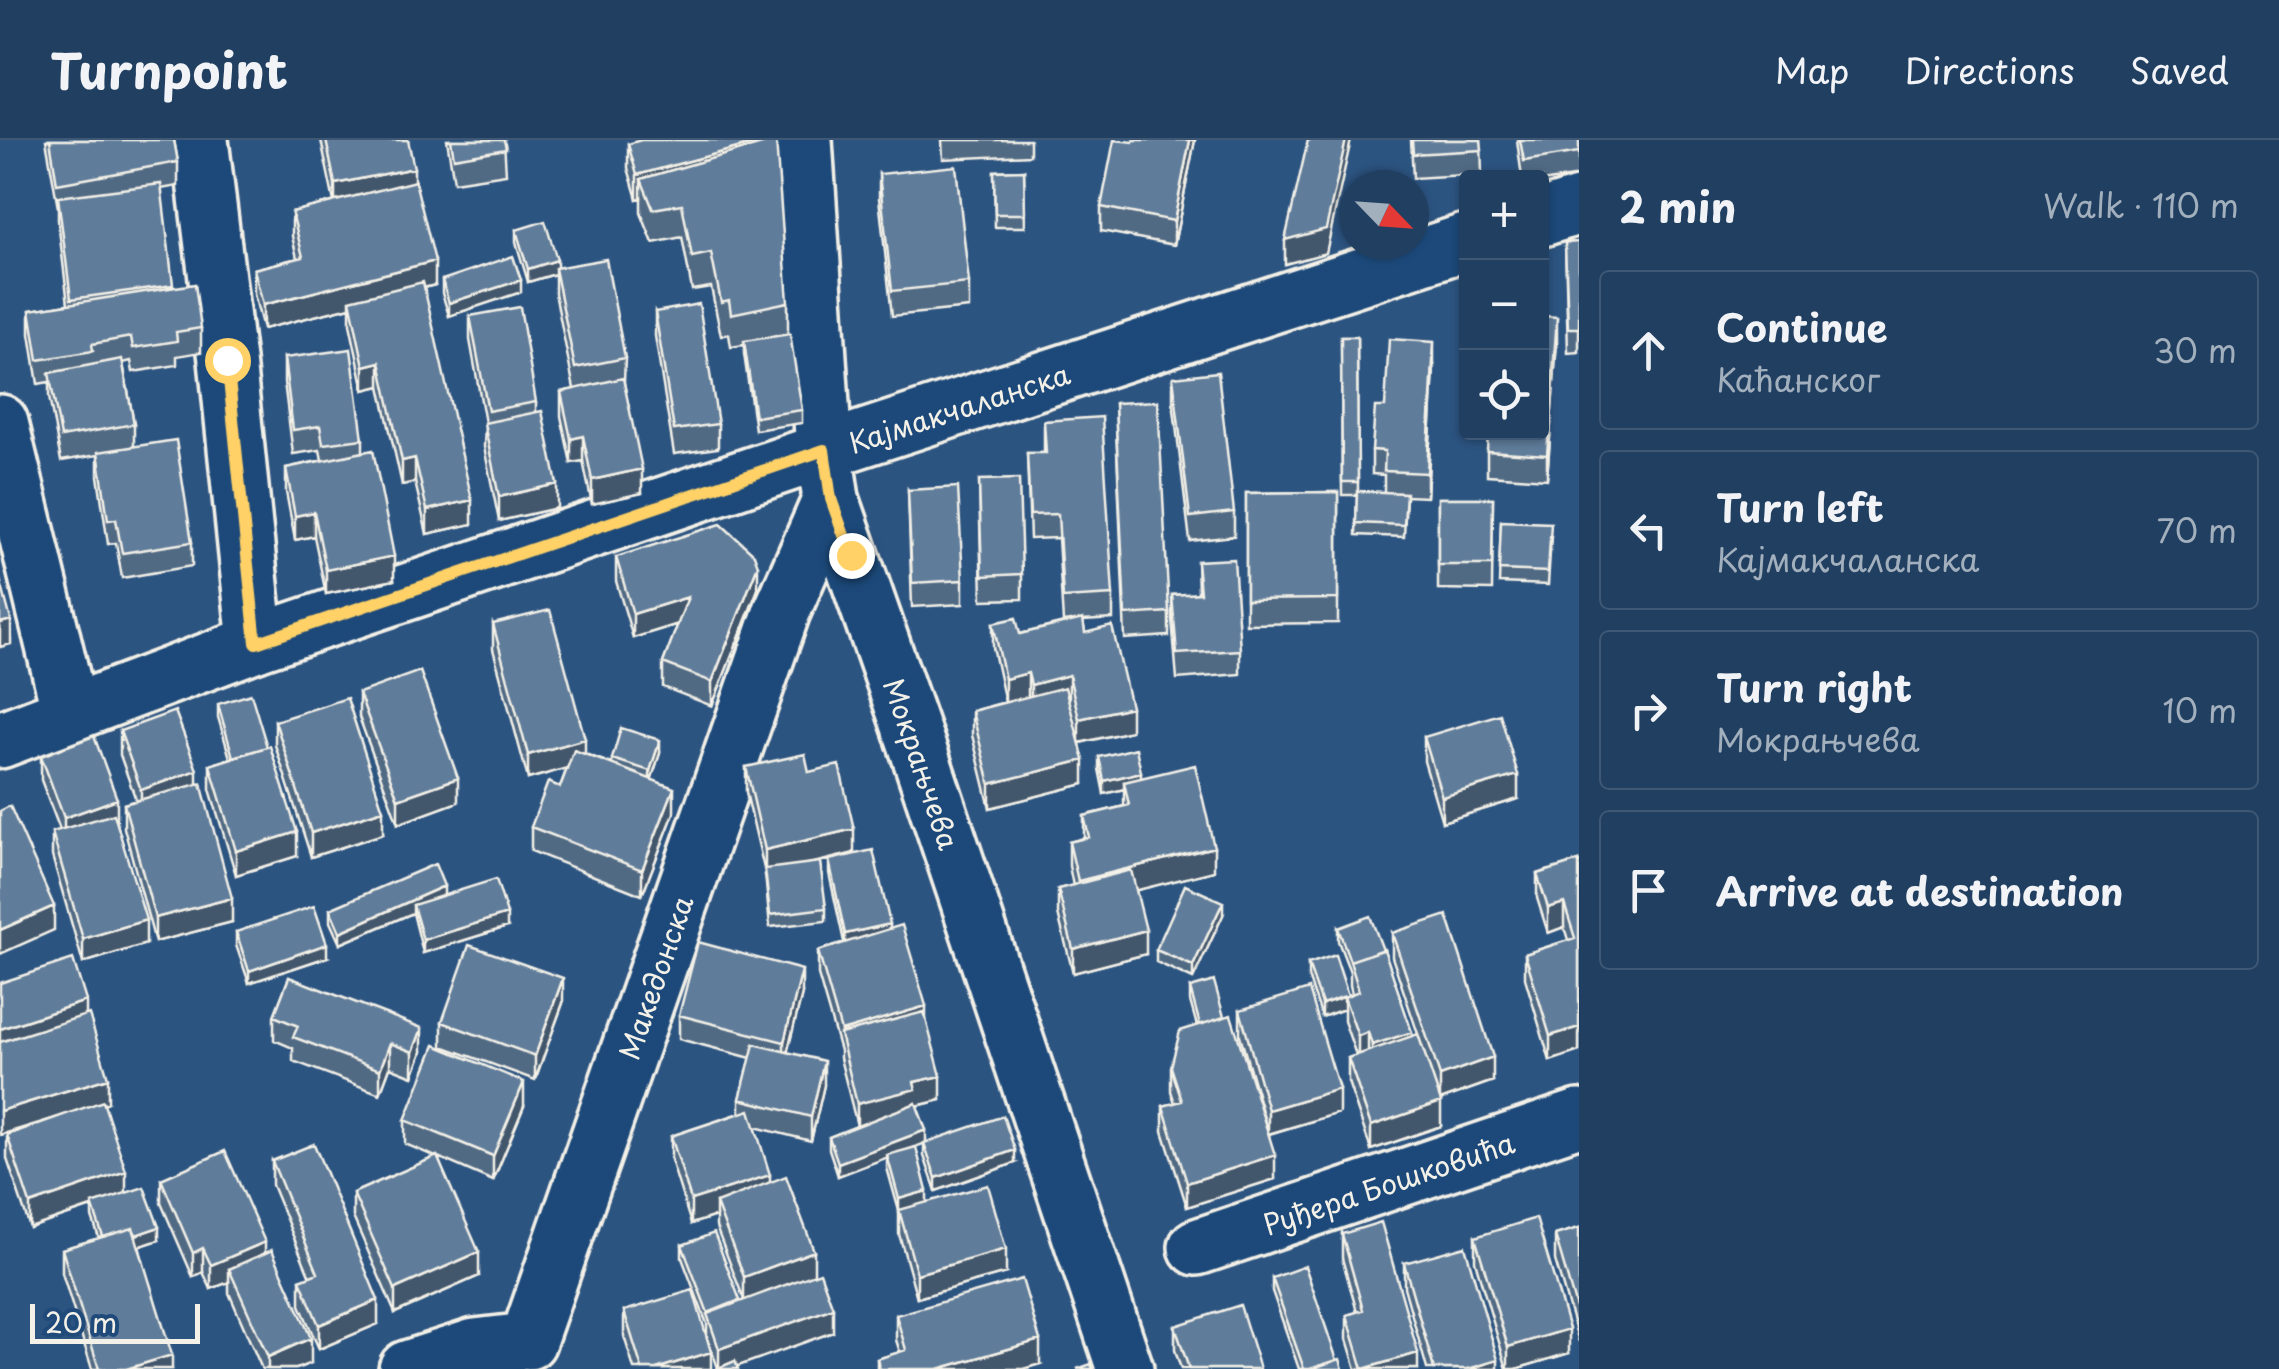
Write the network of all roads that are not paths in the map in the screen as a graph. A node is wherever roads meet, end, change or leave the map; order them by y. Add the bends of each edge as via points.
1 (200, 140) edge
2 (804, 140) edge
3 (1579, 206) edge
4 (1549, 216) edge
5 (1459, 245) edge
6 (0, 423) edge
7 (828, 475) junction
8 (256, 643) junction
9 (70, 712) junction
10 (0, 740) edge
11 (1579, 1118) edge
12 (1197, 1247) dead end
13 (539, 1355) edge
14 (408, 1369) edge
15 (1124, 1369) edge

1 - 8 street
2 - 7 street, Мокрањчева
3 - 4 street
5 - 7 street, Кајмакчаланска
6 - 9 street
7 - 8 street, Кајмакчаланска
7 - 13 street, Македонска
7 - 15 street, Мокрањчева
8 - 9 street, Кајмакчаланска
9 - 10 street, Кајмакчаланска
11 - 12 street, Руђера Бошковића
13 - 14 street, Македонска via 476,1347

